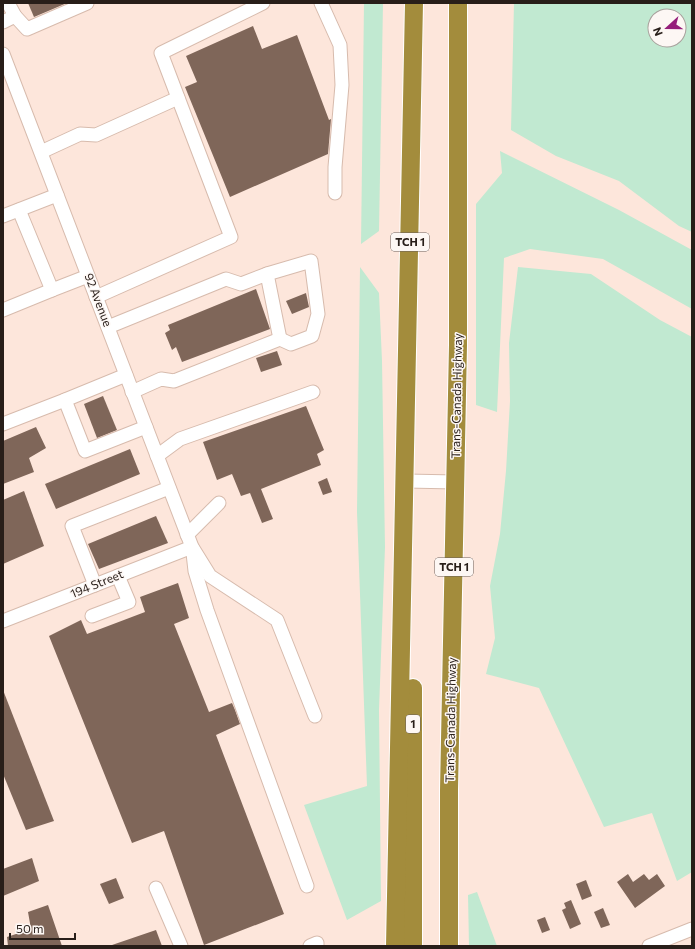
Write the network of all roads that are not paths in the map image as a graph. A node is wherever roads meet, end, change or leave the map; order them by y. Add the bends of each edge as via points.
1 (8, 3) edge
2 (87, 3) edge
3 (263, 3) edge
4 (321, 3) edge
5 (414, 3) edge
6 (458, 3) edge
7 (9, 19) edge
8 (3, 54) edge
9 (178, 98) junction
10 (41, 152) junction
11 (335, 193) dead end
12 (57, 195) junction
13 (19, 210) junction
14 (3, 216) edge
15 (267, 274) junction
16 (88, 276) junction
17 (52, 290) junction
18 (96, 297) junction
19 (3, 310) edge
20 (108, 327) junction
21 (280, 339) junction
22 (126, 375) junction
23 (132, 392) junction
24 (313, 392) dead end
25 (65, 400) junction
26 (3, 424) edge
27 (146, 427) junction
28 (157, 456) junction
29 (406, 481) junction
30 (456, 482) junction
31 (170, 488) junction
32 (405, 501) junction
33 (219, 503) dead end
34 (190, 541) junction
35 (118, 576) junction
36 (95, 585) junction
37 (92, 616) dead end
38 (3, 621) edge
39 (315, 716) dead end
40 (449, 790) junction
41 (307, 886) dead end
42 (156, 888) dead end
43 (692, 929) edge
44 (181, 946) edge
45 (310, 946) edge
46 (317, 946) edge
47 (395, 946) edge
48 (413, 946) edge
49 (440, 946) edge
50 (449, 946) edge
51 (649, 946) edge

1 - 7 street
2 - 7 street via 27,29
3 - 9 street via 161,52
4 - 11 street via 340,45 342,85
5 - 29 highway, TCH 1
6 - 30 highway, Trans-Canada Highway / TCH 1
8 - 10 street, 92 Avenue
9 - 10 street via 96,135 80,134
9 - 18 street via 231,237
10 - 12 street, 92 Avenue
12 - 13 street
12 - 16 street, 92 Avenue
13 - 14 street
13 - 17 street
15 - 20 street via 241,284 226,279
15 - 21 street
15 - 21 street via 311,261 318,314 312,336 292,344
16 - 17 street
16 - 18 street, 92 Avenue
17 - 19 street
18 - 20 street, 92 Avenue
20 - 22 street, 92 Avenue
21 - 23 street via 174,381 161,379
22 - 23 street, 92 Avenue
22 - 25 street
23 - 27 street, 92 Avenue
24 - 28 street via 180,439
25 - 26 street
25 - 27 street via 85,450
27 - 28 street, 92 Avenue
28 - 31 street, 92 Avenue
29 - 30 street
29 - 32 highway, TCH 1
30 - 40 highway, Trans-Canada Highway / TCH 1
31 - 34 street, 92 Avenue
31 - 36 street via 72,526
32 - 47 highway, TCH 1
32 - 48 highway, 1 via 412,613
33 - 34 street
34 - 35 street, 194 Street
34 - 39 street via 210,576 277,620
34 - 41 street via 206,610
35 - 36 street, 194 Street
35 - 37 street via 129,602
36 - 38 street, 194 Street
40 - 49 highway, Trans-Canada Highway
40 - 50 highway, Trans-Canada Highway / TCH 1
42 - 44 street
43 - 51 street
45 - 46 street via 317,943

